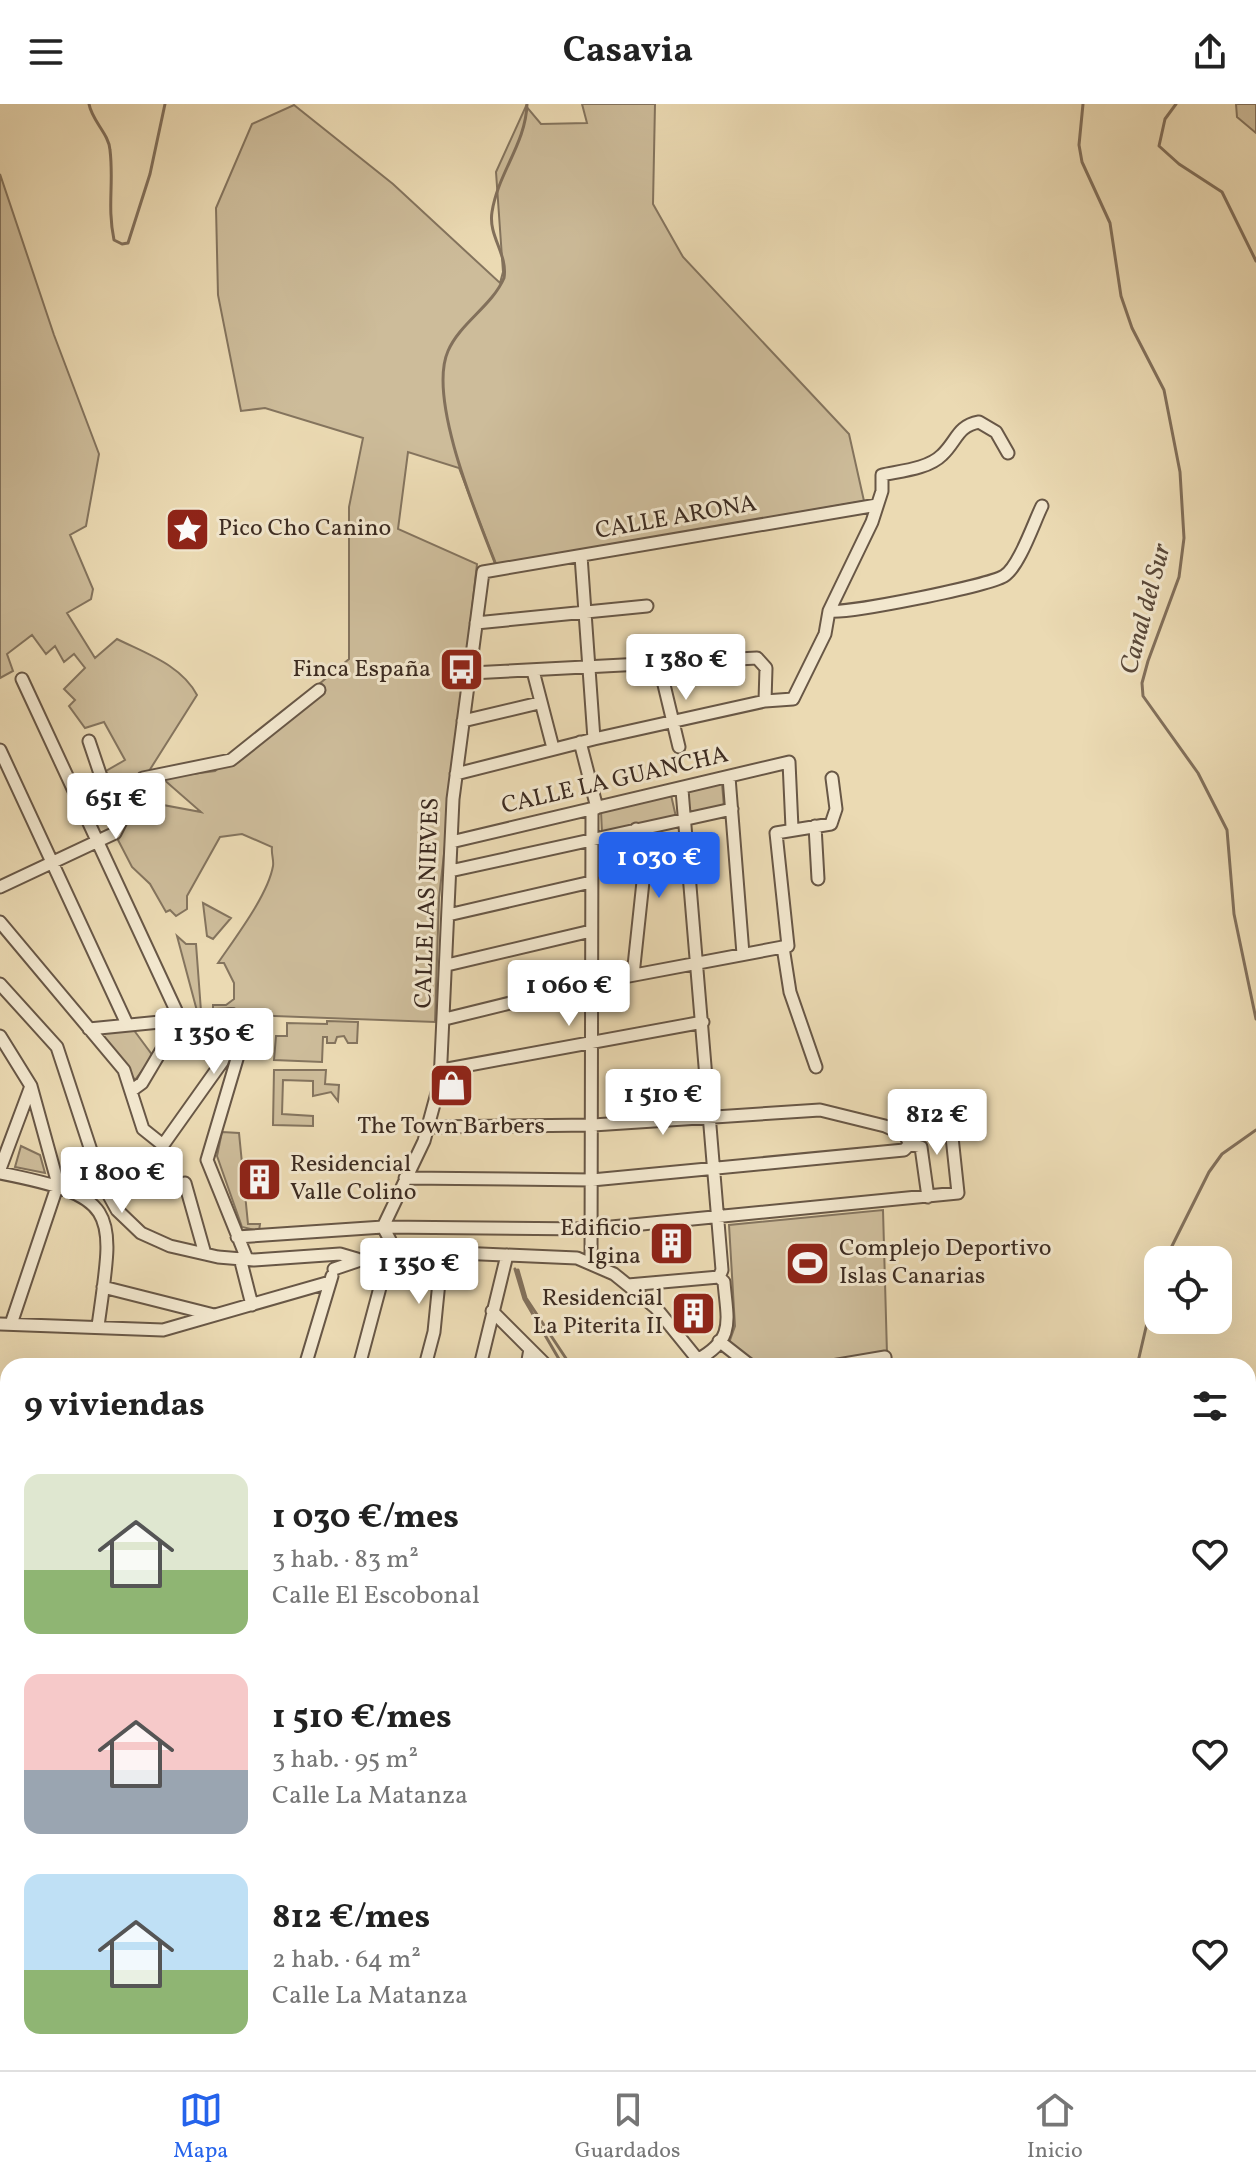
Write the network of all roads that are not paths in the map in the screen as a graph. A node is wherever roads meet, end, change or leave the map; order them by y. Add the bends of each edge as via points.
1 (1008, 453) dead end
2 (877, 505) junction
3 (1042, 506) dead end
4 (581, 556) junction
5 (483, 572) joint
6 (647, 606) dead end
7 (829, 611) junction
8 (585, 615) junction
9 (476, 623) junction
10 (659, 664) junction
11 (589, 669) junction
12 (533, 671) junction
13 (471, 673) junction
14 (22, 679) dead end
15 (319, 690) dead end
16 (765, 701) junction
17 (539, 703) junction
18 (463, 721) junction
19 (673, 722) junction
20 (594, 739) junction
21 (89, 741) dead end
22 (580, 742) junction
23 (679, 747) dead end
24 (553, 748) junction
25 (0, 750) edge
26 (456, 774) junction
27 (729, 777) junction
28 (832, 778) dead end
29 (682, 790) junction
30 (594, 808) junction
31 (732, 809) junction
32 (685, 819) junction
33 (815, 826) junction
34 (118, 827) junction
35 (792, 828) junction
36 (636, 829) junction
37 (591, 840) junction
38 (98, 842) junction
39 (451, 842) junction
40 (52, 863) junction
41 (450, 871) junction
42 (818, 879) dead end
43 (591, 882) junction
44 (1, 885) edge
45 (448, 915) junction
46 (0, 922) edge
47 (591, 931) junction
48 (786, 947) junction
49 (743, 954) junction
50 (698, 962) junction
51 (447, 965) junction
52 (633, 975) junction
53 (592, 983) junction
54 (0, 984) edge
55 (180, 1019) junction
56 (445, 1019) junction
57 (237, 1022) junction
58 (703, 1022) junction
59 (127, 1024) junction
60 (89, 1029) junction
61 (0, 1036) edge
62 (592, 1041) junction
63 (816, 1067) dead end
64 (442, 1070) junction
65 (31, 1086) junction
66 (131, 1091) junction
67 (711, 1117) junction
68 (950, 1118) dead end
69 (593, 1125) junction
70 (428, 1127) junction
71 (910, 1144) junction
72 (715, 1169) junction
73 (0, 1171) edge
74 (405, 1178) junction
75 (592, 1180) junction
76 (185, 1183) dead end
77 (58, 1184) junction
78 (928, 1197) junction
79 (719, 1219) junction
80 (383, 1227) junction
81 (591, 1229) junction
82 (348, 1231) junction
83 (237, 1237) junction
84 (390, 1250) junction
85 (442, 1252) junction
86 (205, 1254) junction
87 (340, 1254) junction
88 (314, 1255) junction
89 (507, 1255) junction
90 (225, 1257) junction
91 (243, 1259) junction
92 (357, 1259) junction
93 (591, 1262) junction
94 (334, 1267) junction
95 (719, 1277) junction
96 (330, 1282) junction
97 (628, 1285) junction
98 (103, 1287) junction
99 (252, 1305) junction
100 (492, 1311) junction
101 (214, 1315) junction
102 (6, 1324) edge
103 (98, 1326) junction
104 (720, 1341) junction
105 (530, 1349) junction
106 (307, 1358) edge
107 (361, 1358) edge
108 (427, 1358) edge
109 (482, 1358) edge
110 (528, 1358) edge
111 (539, 1358) edge
112 (696, 1358) edge
113 (705, 1358) edge
114 (741, 1358) edge

1 - 2 street via 989,426 970,424 942,455 882,475
2 - 4 street, CALLE ARONA
2 - 7 street
3 - 7 street via 1005,575
4 - 5 street, CALLE ARONA
4 - 8 street
5 - 9 street, CALLE LAS NIEVES
6 - 8 street
7 - 16 street via 825,634 801,689 793,699
8 - 9 street
8 - 11 street
9 - 13 street, CALLE LAS NIEVES
10 - 11 street
10 - 16 street via 757,658 766,668
10 - 19 street
11 - 12 street
11 - 20 street
12 - 13 street
12 - 17 street
13 - 18 street, CALLE LAS NIEVES
14 - 38 street
15 - 34 street via 231,760 143,778
16 - 19 street
17 - 18 street
17 - 24 street
18 - 26 street, CALLE LAS NIEVES
19 - 20 street
19 - 23 street
20 - 22 street
21 - 34 street
22 - 24 street
22 - 30 street
24 - 26 street
25 - 40 street
26 - 39 street, CALLE LAS NIEVES
27 - 29 street, CALLE LA GUANCHA
27 - 31 street
27 - 35 street, CALLE LA GUANCHA via 789,762
28 - 33 street via 836,809 831,824
29 - 30 street, CALLE LA GUANCHA
29 - 32 street
30 - 37 street
30 - 39 street, CALLE LA GUANCHA
31 - 32 street
31 - 49 street
32 - 36 street
32 - 50 street
33 - 35 street
33 - 42 street
34 - 38 street
35 - 48 street via 776,833
36 - 37 street
36 - 52 street via 645,863
37 - 41 street
37 - 43 street
38 - 40 street
38 - 55 street
39 - 41 street, CALLE LAS NIEVES
40 - 44 street
40 - 59 street
41 - 45 street, CALLE LAS NIEVES
43 - 45 street
43 - 47 street
45 - 51 street, CALLE LAS NIEVES
46 - 60 street
47 - 51 street
47 - 53 street
48 - 49 street
48 - 63 street via 790,992
49 - 50 street
50 - 52 street
50 - 58 street
51 - 56 street, CALLE LAS NIEVES
52 - 53 street
53 - 56 street
53 - 62 street
54 - 86 street via 57,1047 101,1181 117,1210 141,1233
55 - 57 street via 231,1015
55 - 59 street
55 - 66 street via 142,1083
56 - 64 street, CALLE LAS NIEVES
57 - 66 street via 222,1062 163,1145 143,1129
57 - 83 street via 242,1042 207,1160
58 - 62 street
58 - 67 street
59 - 60 street
60 - 66 street via 124,1070
61 - 65 street
62 - 64 street
62 - 69 street
64 - 70 street, CALLE LAS NIEVES
65 - 73 street
65 - 77 street
67 - 69 street
67 - 71 street via 820,1110 885,1126 905,1135
67 - 72 street
68 - 78 street via 958,1193
69 - 70 street
69 - 75 street
70 - 74 street, CALLE LAS NIEVES
71 - 72 street via 904,1150
71 - 78 street via 921,1147 925,1158
72 - 75 street
72 - 79 street
73 - 77 street
74 - 75 street
74 - 80 street, CALLE LAS NIEVES
75 - 81 street
76 - 86 street
77 - 98 street via 85,1197 105,1218 109,1236
77 - 102 street
78 - 79 street
79 - 81 street
79 - 95 street
80 - 81 street
80 - 82 street
80 - 84 street
81 - 93 street
82 - 83 street
82 - 87 street
83 - 90 street via 234,1253
83 - 91 street
84 - 85 street
84 - 92 street
84 - 107 street
85 - 89 street
85 - 108 street
86 - 90 street
87 - 88 street
87 - 92 street
87 - 94 street
88 - 91 street
88 - 94 street via 333,1259
89 - 93 street
89 - 100 street
90 - 91 street
91 - 99 street
92 - 94 street
93 - 97 street
94 - 96 street
95 - 97 street
95 - 104 street via 728,1324
96 - 99 street
96 - 106 street
97 - 112 street via 656,1308
98 - 101 street
98 - 103 street
99 - 101 street
100 - 105 street
100 - 109 street
101 - 103 street via 163,1330
102 - 103 street
104 - 113 street
104 - 114 street
105 - 110 street
105 - 111 street

